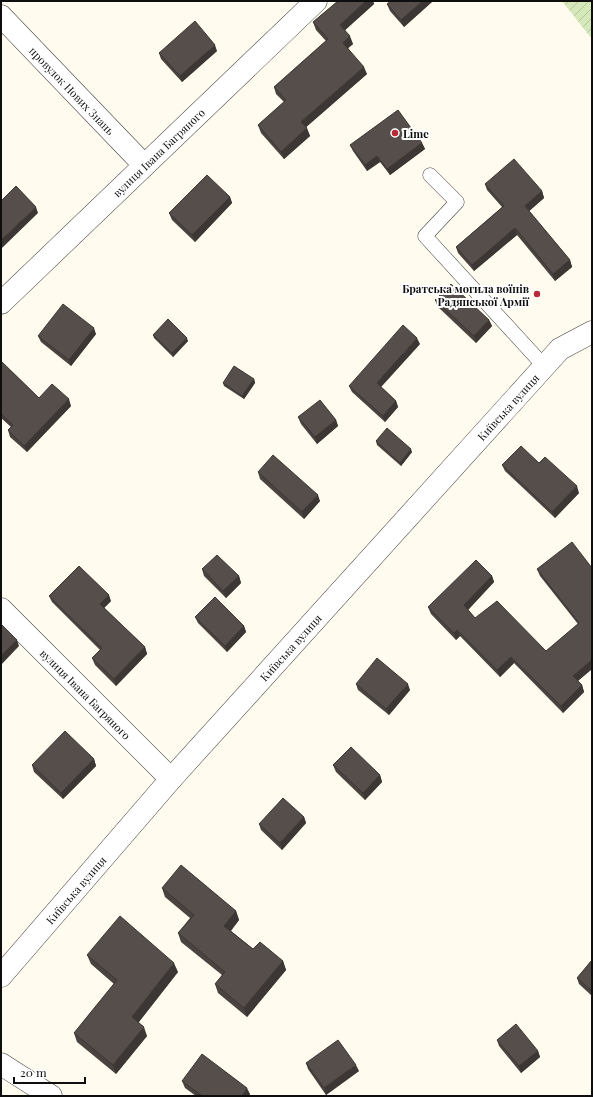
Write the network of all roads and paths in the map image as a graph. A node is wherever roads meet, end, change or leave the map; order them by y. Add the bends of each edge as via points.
1 (316, 1) edge
2 (1, 16) edge
3 (144, 165) junction
4 (430, 175) dead end
5 (1, 303) edge
6 (592, 332) edge
7 (544, 366) junction
8 (1, 609) edge
9 (171, 779) junction
10 (1, 976) edge
11 (1, 1064) edge
12 (51, 1096) edge

1 - 3 street, вулиця Івана Багряного
2 - 3 street, провулок Нових Знань
3 - 5 street, вулиця Івана Багряного
4 - 7 lane via 457,202 425,236
6 - 7 street, Київська вулиця via 560,349
7 - 9 street, Київська вулиця
8 - 9 street, вулиця Івана Багряного
9 - 10 street, Київська вулиця
11 - 12 street

